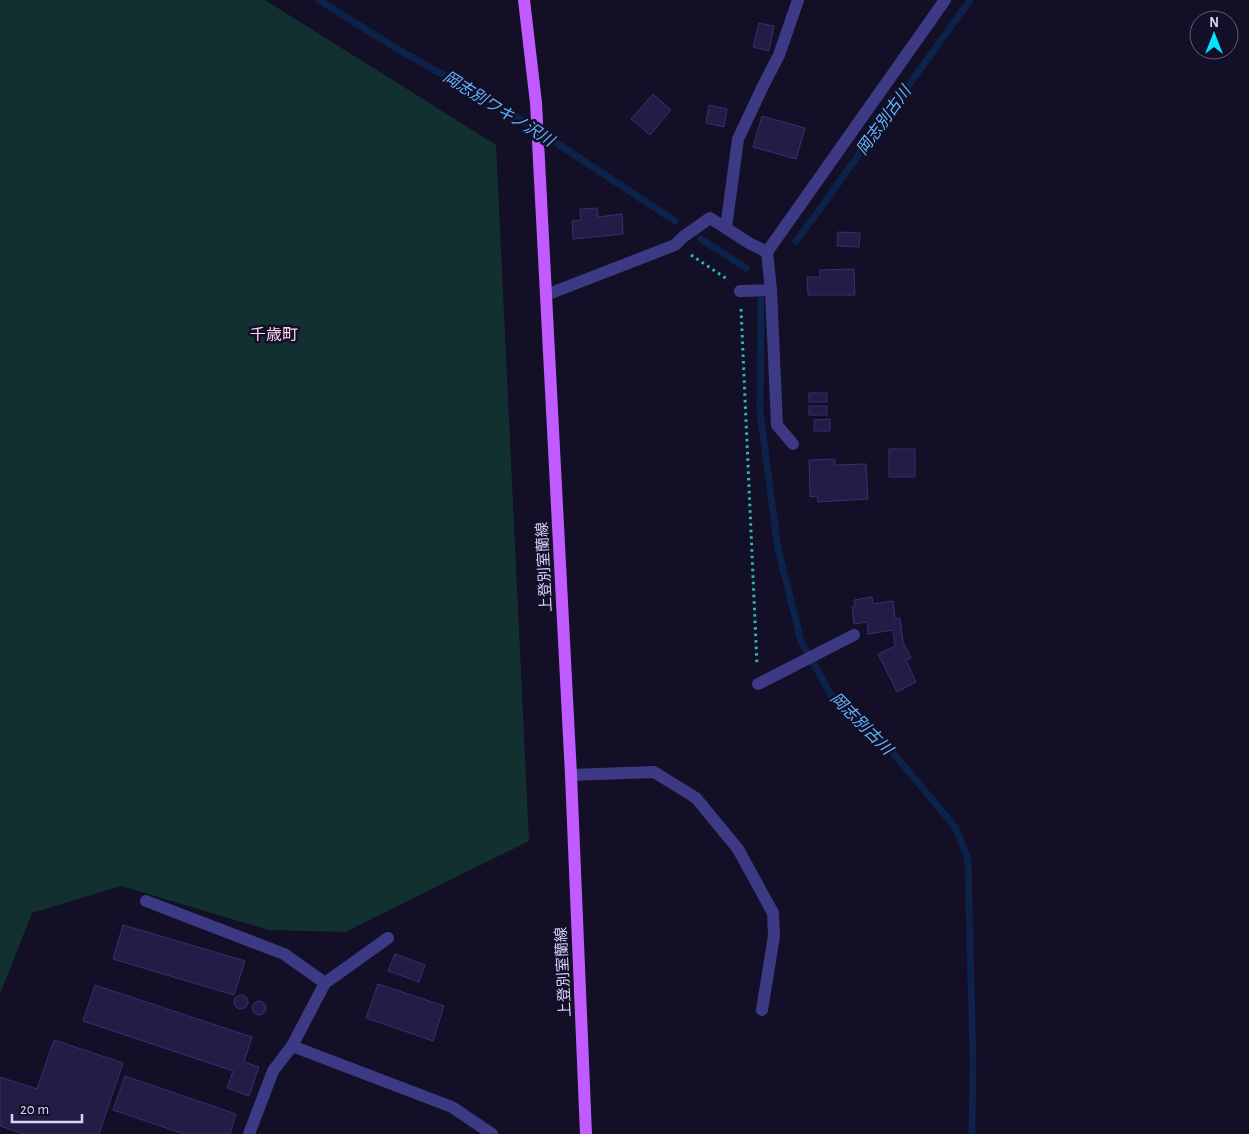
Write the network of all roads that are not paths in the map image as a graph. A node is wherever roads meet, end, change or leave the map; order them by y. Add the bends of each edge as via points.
1 (524, 0) edge
2 (798, 0) edge
3 (945, 0) edge
4 (726, 228) junction
5 (767, 252) junction
6 (771, 290) junction
7 (740, 291) road end
8 (546, 295) junction
9 (793, 444) dead end
10 (854, 635) dead end
11 (758, 684) road end
12 (571, 775) junction
13 (146, 901) dead end
14 (388, 938) dead end
15 (325, 983) junction
16 (762, 1010) dead end
17 (292, 1046) junction
18 (249, 1134) edge
19 (492, 1134) edge
20 (586, 1134) edge

1 - 8 main road, 上登別室蘭線 via 536,103
2 - 4 street via 779,55 738,140
3 - 5 street
4 - 5 street
4 - 8 street via 710,218 675,245
5 - 6 street
6 - 7 street
6 - 9 street via 777,425
8 - 12 main road, 上登別室蘭線
10 - 11 street
12 - 16 street via 654,772 696,798 738,849 773,913 774,936
12 - 20 main road, 上登別室蘭線
13 - 15 street via 284,954
14 - 15 street
15 - 17 street
17 - 18 street via 273,1071
17 - 19 street via 452,1107

